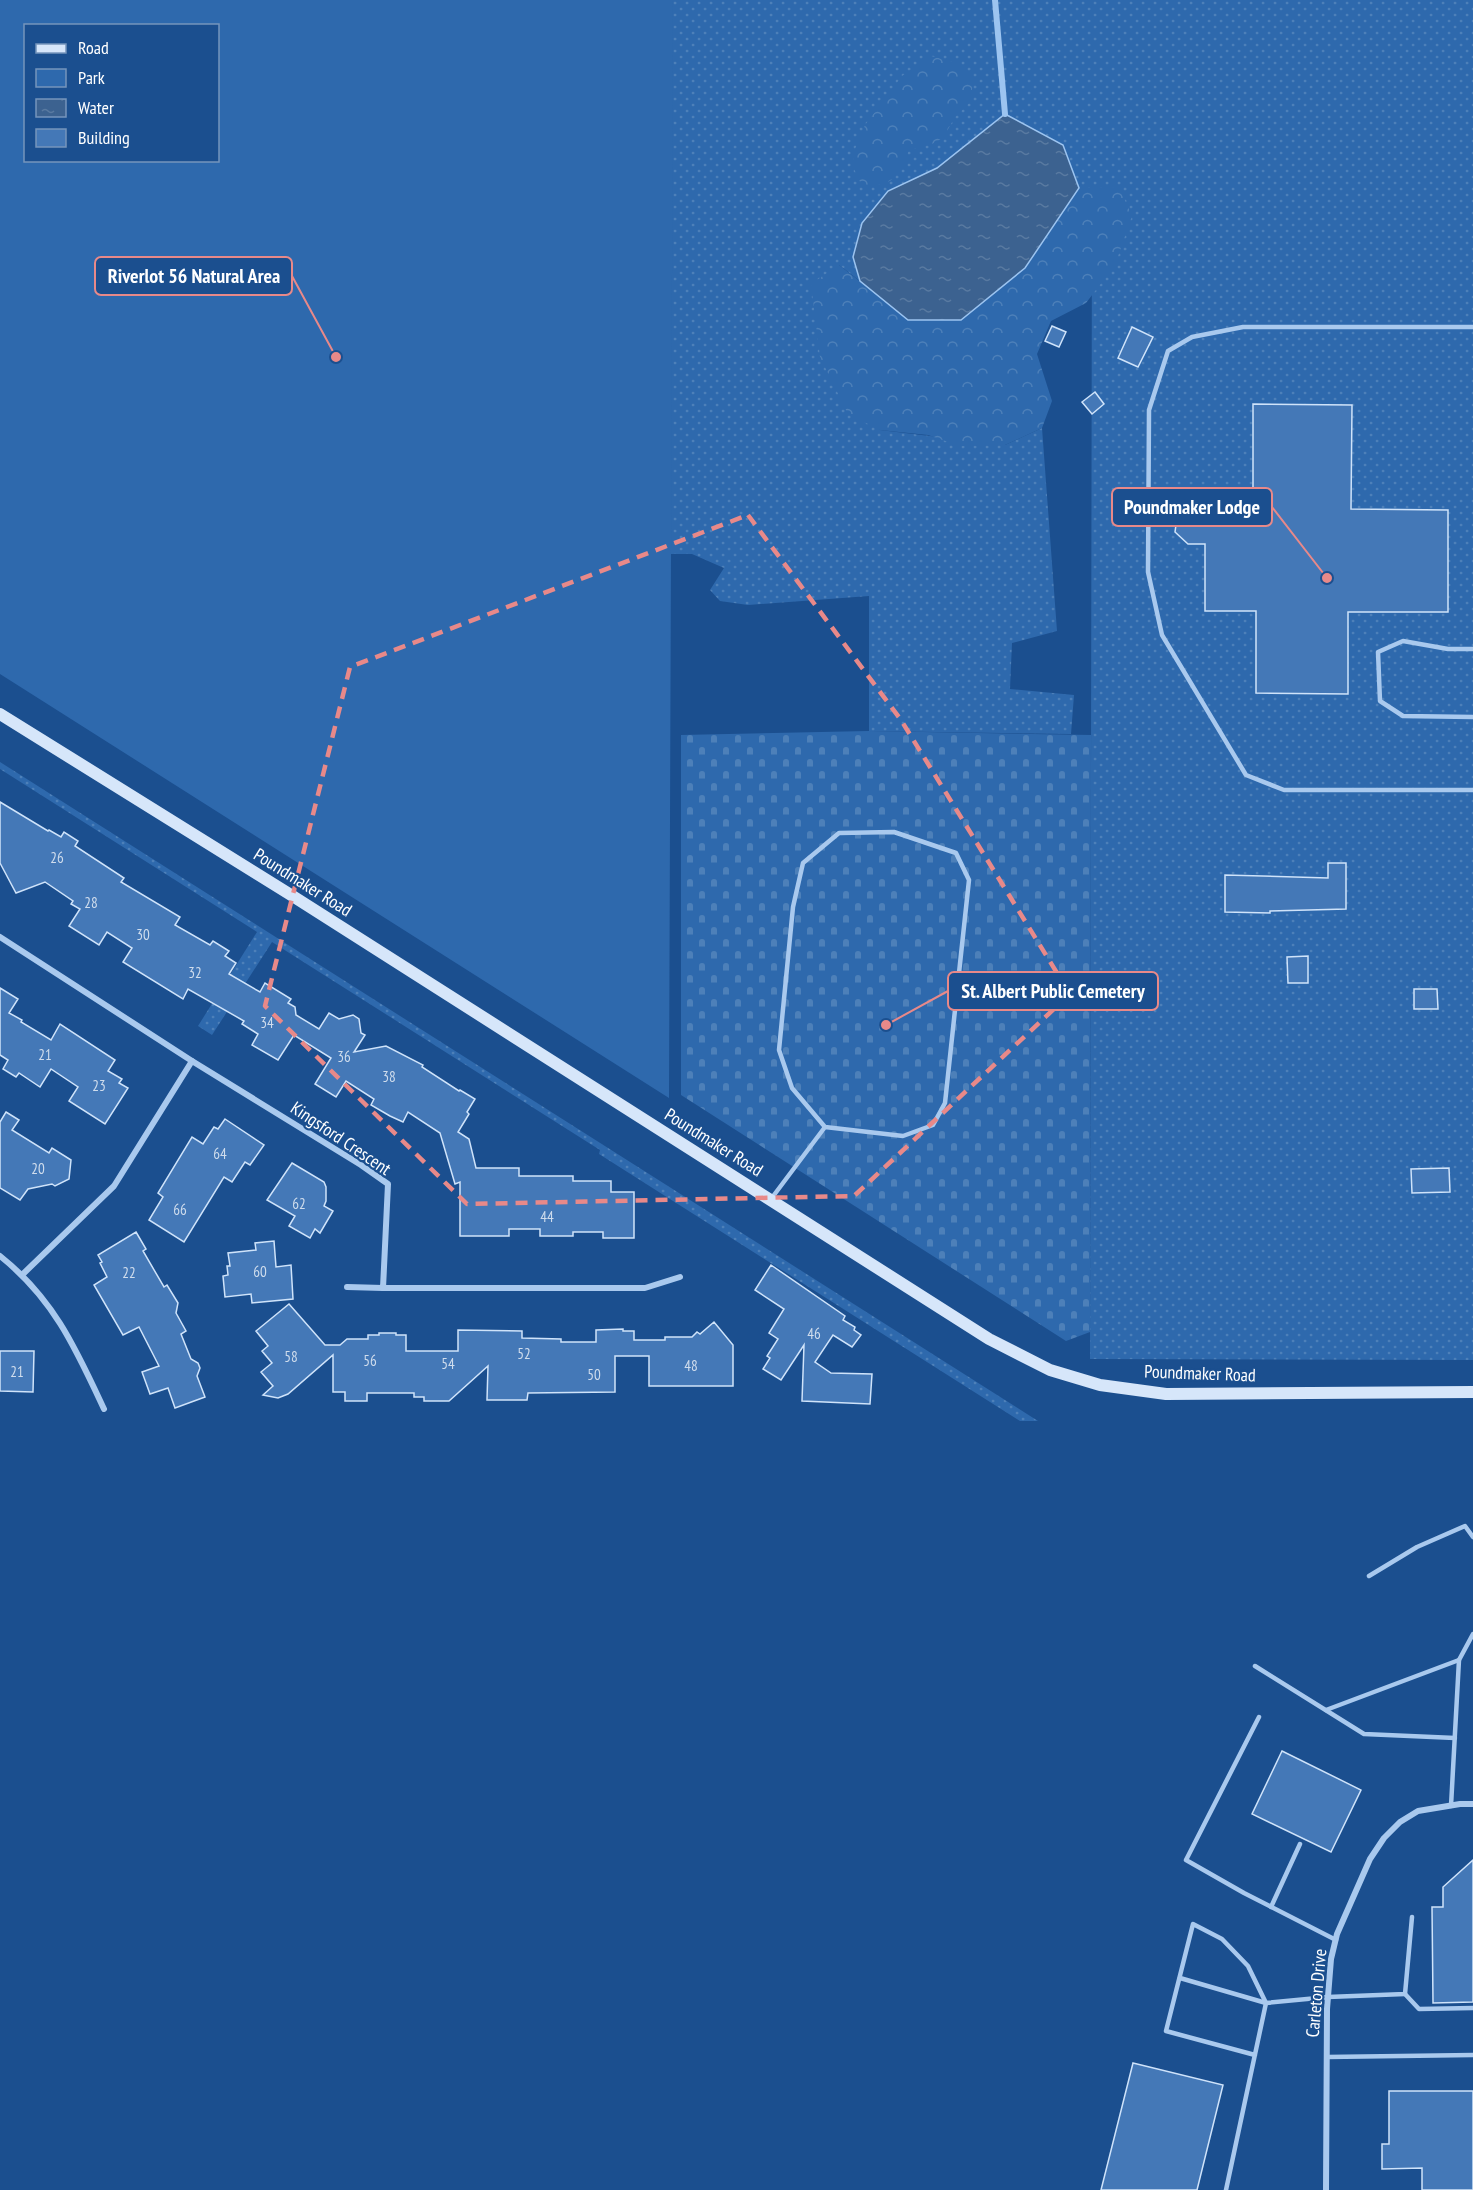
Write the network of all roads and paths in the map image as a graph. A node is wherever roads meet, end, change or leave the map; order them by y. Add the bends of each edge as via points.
1 (1473, 327) edge
2 (1473, 649) edge
3 (0, 714) edge
4 (1473, 717) edge
5 (1473, 790) edge
6 (0, 938) edge
7 (192, 1061) junction
8 (825, 1127) junction
9 (771, 1199) junction
10 (0, 1256) edge
11 (23, 1274) junction
12 (680, 1277) dead end
13 (347, 1287) dead end
14 (383, 1288) junction
15 (1473, 1392) edge
16 (104, 1409) dead end
17 (1473, 1537) edge
18 (1369, 1576) dead end
19 (1473, 1634) edge
20 (1460, 1660) junction
21 (1256, 1666) dead end
22 (1326, 1710) junction
23 (1259, 1717) dead end
24 (1455, 1738) junction
25 (1473, 1804) edge
26 (1451, 1806) junction
27 (1300, 1844) dead end
28 (1271, 1907) junction
29 (1412, 1917) dead end
30 (1335, 1940) junction
31 (1180, 1978) junction
32 (1405, 1994) junction
33 (1328, 1997) junction
34 (1266, 2003) junction
35 (1473, 2008) edge
36 (1255, 2055) junction
37 (1473, 2055) edge
38 (1327, 2057) junction
39 (1226, 2190) edge
40 (1326, 2190) edge

1 - 5 lane via 1243,327 1192,337 1168,351 1149,410 1148,572 1162,635 1246,776 1284,790
2 - 4 lane via 1402,641 1378,651 1380,701 1403,716
3 - 9 street, Poundmaker Road
6 - 7 street, Kingsford Crescent
7 - 11 street via 114,1185
7 - 14 street, Kingsford Crescent via 388,1184
8 - 8 lane via 903,1136 933,1125 945,1103 969,880 956,853 894,832 839,833 803,863 793,907 779,1050 792,1088
8 - 9 lane
9 - 15 street, Poundmaker Road via 989,1339 1050,1371 1100,1385 1166,1394
10 - 11 street
11 - 16 street via 72,1340
12 - 14 street via 645,1288
13 - 14 street
17 - 18 lane via 1465,1526 1417,1547
19 - 20 lane
20 - 22 lane
20 - 24 lane
21 - 22 lane
22 - 24 lane via 1364,1734
23 - 28 lane via 1186,1860
24 - 26 lane
25 - 26 street, Carleton Drive
26 - 30 street, Carleton Drive via 1418,1811 1384,1838 1370,1859
27 - 28 lane
28 - 30 lane
29 - 32 lane
30 - 33 street, Carleton Drive
31 - 34 lane
31 - 34 lane via 1193,1924 1222,1939 1248,1966
31 - 36 lane via 1166,2031
32 - 33 lane
32 - 35 lane via 1419,2009
33 - 34 lane
33 - 38 street, Carleton Drive
34 - 36 lane
36 - 39 lane
37 - 38 lane
38 - 40 street, Carleton Drive

